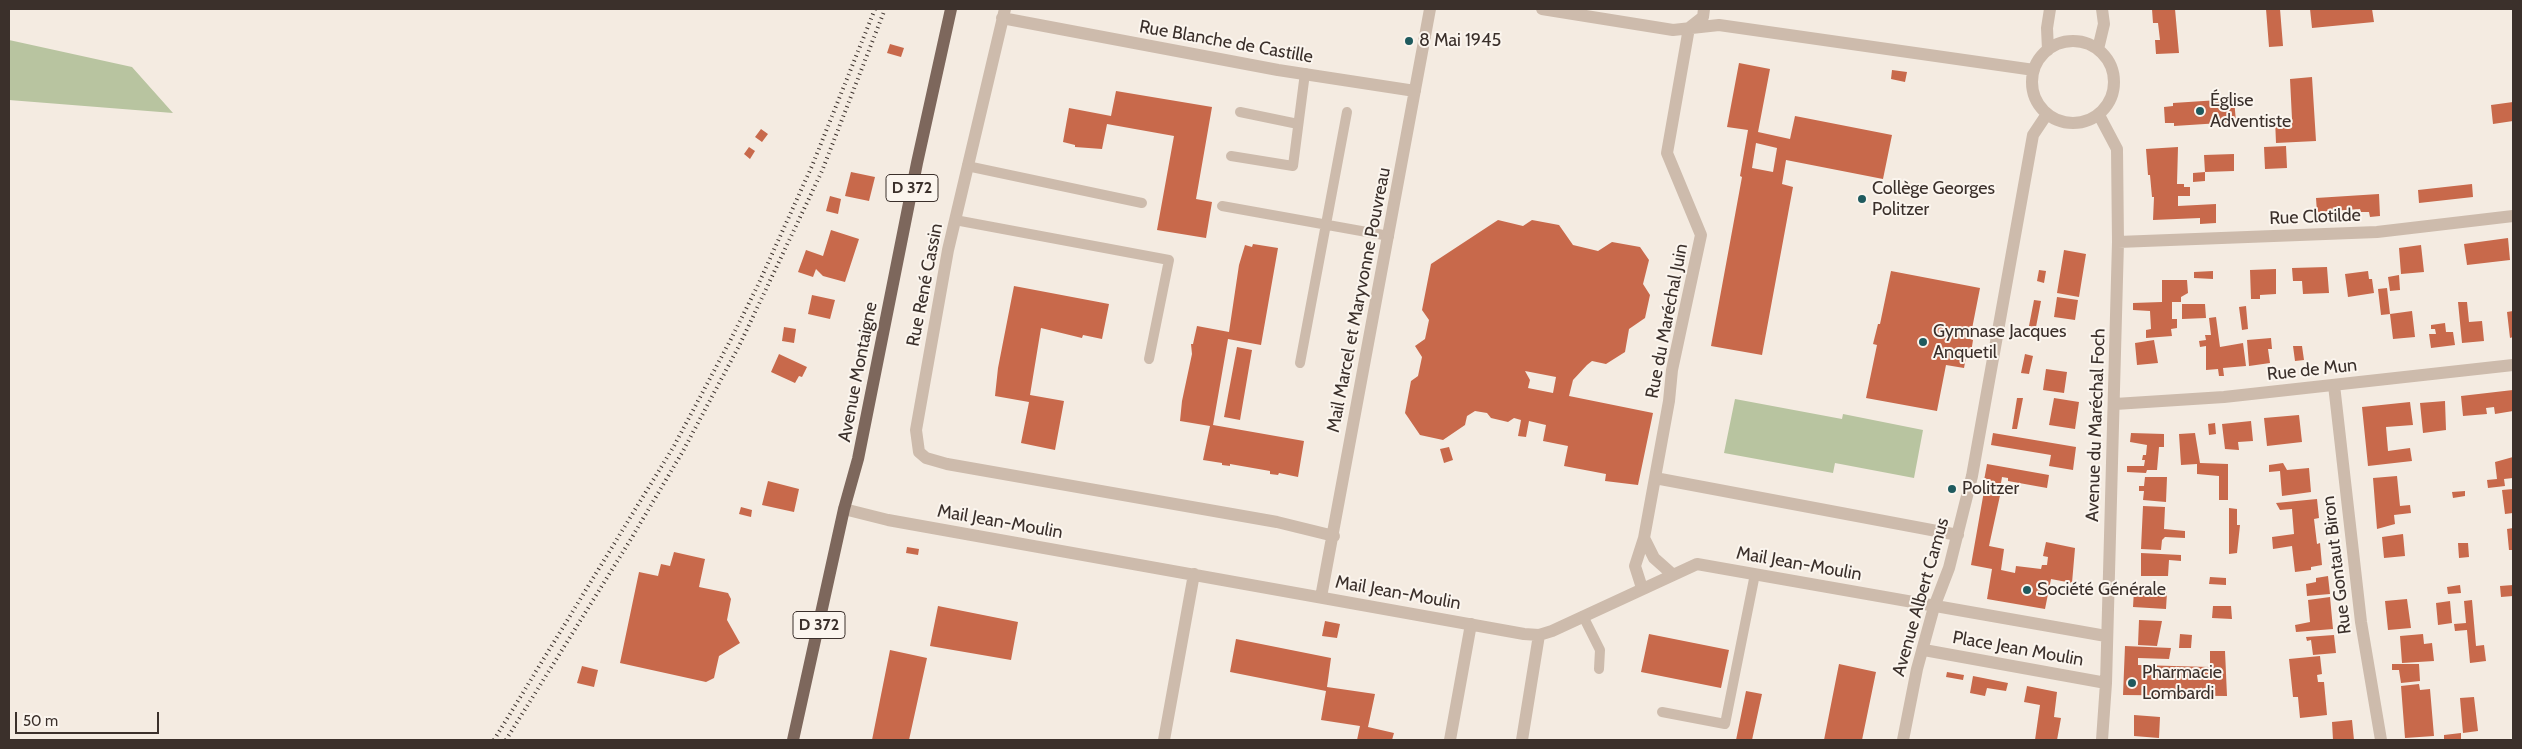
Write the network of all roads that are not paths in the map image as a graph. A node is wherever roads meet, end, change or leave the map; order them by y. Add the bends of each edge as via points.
1 (951, 9) edge
2 (1430, 9) edge
3 (1542, 9) edge
4 (1704, 9) edge
5 (2050, 9) edge
6 (2102, 9) edge
7 (1003, 14) edge
8 (1689, 28) junction
9 (2048, 50) junction
10 (2098, 50) junction
11 (2034, 70) junction
12 (1305, 74) junction
13 (1415, 92) junction
14 (1240, 112) dead end
15 (1348, 112) dead end
16 (2047, 114) junction
17 (2099, 115) junction
18 (1298, 124) junction
19 (1231, 156) dead end
20 (967, 166) junction
21 (1142, 203) dead end
22 (1222, 206) dead end
23 (2513, 216) edge
24 (955, 220) junction
25 (1325, 224) junction
26 (1388, 236) junction
27 (2118, 242) junction
28 (1149, 359) dead end
29 (1300, 363) dead end
30 (2513, 365) edge
31 (2334, 385) junction
32 (2115, 404) junction
33 (1655, 478) junction
34 (844, 510) junction
35 (1334, 536) junction
36 (1958, 536) junction
37 (1644, 538) junction
38 (1194, 574) junction
39 (1672, 574) junction
40 (1755, 574) junction
41 (1642, 588) junction
42 (1321, 597) junction
43 (1934, 607) junction
44 (1583, 616) junction
45 (1471, 624) junction
46 (1539, 635) junction
47 (2106, 636) junction
48 (1924, 650) junction
49 (1599, 669) dead end
50 (2106, 683) junction
51 (1662, 712) dead end
52 (793, 740) edge
53 (1164, 740) edge
54 (1450, 740) edge
55 (1522, 740) edge
56 (1903, 740) edge
57 (2102, 740) edge
58 (2381, 740) edge

1 - 34 main road, Avenue Montaigne / D 372 via 858,460
2 - 13 street, Mail Marcel et Maryvonne Pouvreau
3 - 8 street via 1673,30
4 - 8 street via 1702,17
5 - 9 street
6 - 10 street via 2104,24
7 - 12 street, Rue Blanche de Castille
7 - 20 street, Rue René Cassin
8 - 11 street via 1719,25
8 - 33 street, Rue du Maréchal Juin via 1667,153 1701,235 1672,370
9 - 10 street via 2073,41 2086,43
9 - 11 street
10 - 17 street via 2108,58 2115,82 2108,106
11 - 16 street via 2034,94
12 - 13 street, Rue Blanche de Castille
12 - 18 lane
13 - 26 street, Mail Marcel et Maryvonne Pouvreau
14 - 18 lane
15 - 25 lane
16 - 17 street via 2062,122 2079,124
16 - 36 street, Avenue Albert Camus via 2033,135 1983,418
17 - 27 street, Avenue du Maréchal Foch via 2117,149
18 - 19 lane via 1293,166
20 - 21 lane
20 - 24 street, Rue René Cassin
22 - 25 lane
23 - 27 street, Rue Clotilde via 2377,232
24 - 28 lane via 1169,260
24 - 35 street, Rue René Cassin via 916,430 919,452 926,458 1277,522
25 - 26 lane
25 - 29 lane
26 - 35 street, Mail Marcel et Maryvonne Pouvreau
27 - 32 street, Avenue du Maréchal Foch
30 - 31 street, Rue de Mun
31 - 32 street, Rue de Mun
31 - 58 street, Rue Gontaut Biron via 2361,622
32 - 47 street, Avenue du Maréchal Foch
33 - 36 street
33 - 37 street, Rue du Maréchal Juin
34 - 38 street, Mail Jean-Moulin
34 - 52 main road, Avenue Montaigne / D 372
35 - 42 street, Mail Marcel et Maryvonne Pouvreau
36 - 43 street, Avenue Albert Camus
37 - 39 street via 1654,558
37 - 41 street, Rue du Maréchal Juin via 1635,566
38 - 42 street, Mail Jean-Moulin
38 - 53 street
39 - 40 street, Mail Jean-Moulin via 1697,564
39 - 41 street, Mail Jean-Moulin
40 - 43 street, Mail Jean-Moulin
40 - 51 lane via 1726,724
41 - 44 street, Mail Jean-Moulin
42 - 45 street, Mail Jean-Moulin
43 - 47 street, Place Jean Moulin
43 - 48 street, Avenue Albert Camus
44 - 46 street, Mail Jean-Moulin
44 - 49 lane via 1600,650
45 - 46 street, Mail Jean-Moulin
45 - 54 street
46 - 55 street
47 - 50 street, Avenue du Maréchal Foch
48 - 50 street, Place Jean Moulin
48 - 56 street, Avenue Albert Camus
50 - 57 street, Avenue du Maréchal Foch

